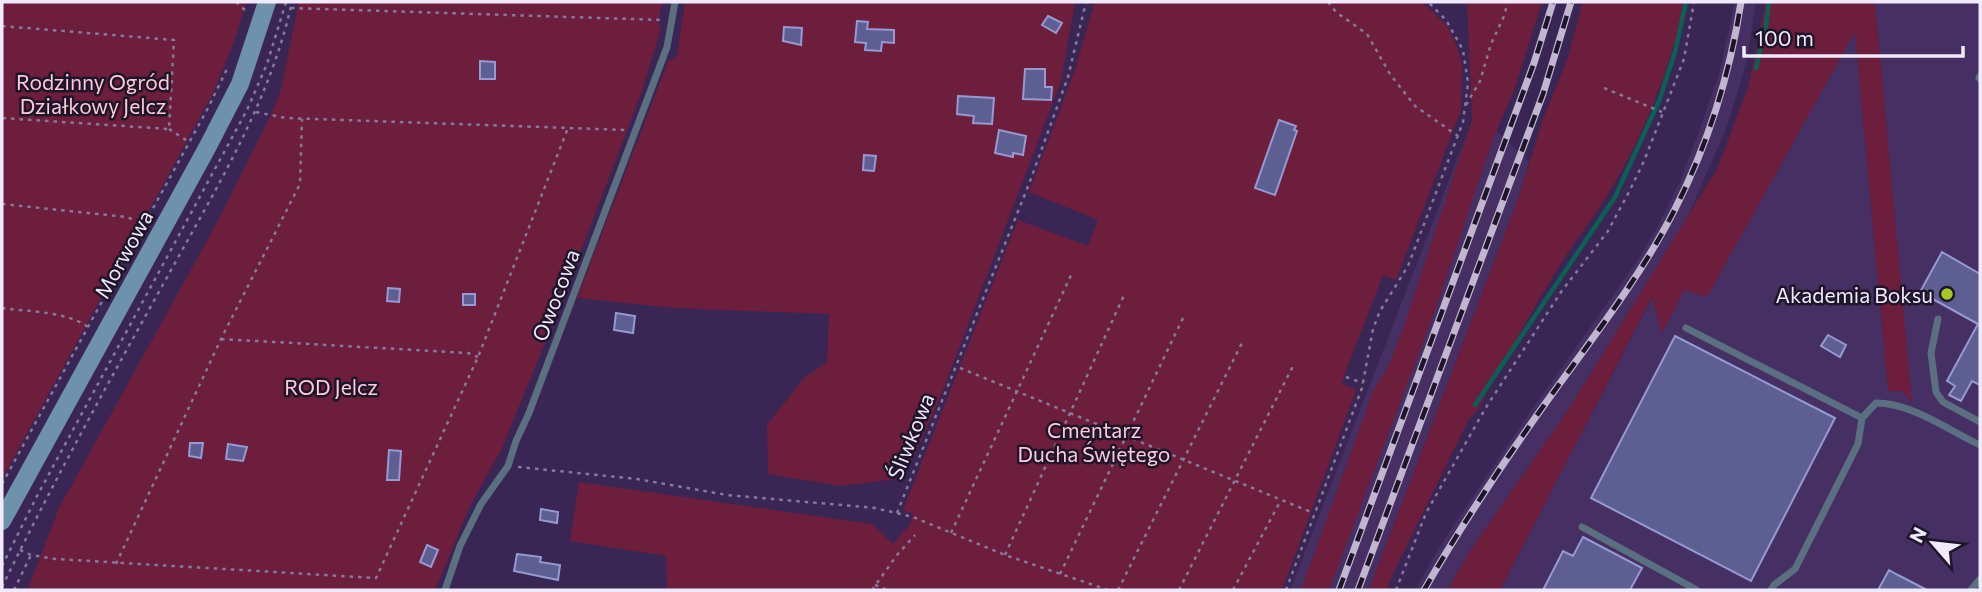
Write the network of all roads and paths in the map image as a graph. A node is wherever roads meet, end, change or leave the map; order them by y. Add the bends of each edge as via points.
1 (236, 2) edge
2 (249, 2) edge
3 (267, 2) edge
4 (286, 2) edge
5 (292, 2) edge
6 (675, 2) edge
7 (1086, 2) edge
8 (1328, 2) edge
9 (1428, 2) edge
10 (1507, 2) edge
11 (1694, 2) edge
12 (291, 8) junction
13 (658, 19) dead end
14 (2, 26) edge
15 (229, 63) dead end
16 (1604, 88) dead end
17 (1466, 105) junction
18 (256, 113) junction
19 (1664, 113) junction
20 (2, 118) edge
21 (302, 119) junction
22 (568, 128) junction
23 (169, 129) junction
24 (627, 130) dead end
25 (1458, 136) junction
26 (189, 142) junction
27 (2, 204) edge
28 (144, 224) junction
29 (1072, 273) dead end
30 (1125, 293) dead end
31 (2, 308) edge
32 (1182, 318) dead end
33 (1938, 319) dead end
34 (88, 327) junction
35 (1686, 328) dead end
36 (221, 339) junction
37 (1242, 343) dead end
38 (478, 357) junction
39 (1293, 366) dead end
40 (960, 368) dead end
41 (1346, 377) dead end
42 (1363, 383) junction
43 (1018, 391) junction
44 (1070, 414) junction
45 (1862, 418) junction
46 (1980, 422) edge
47 (1125, 436) junction
48 (1980, 445) edge
49 (1184, 459) junction
50 (508, 466) junction
51 (1235, 482) junction
52 (2, 484) edge
53 (1281, 499) junction
54 (1311, 512) dead end
55 (897, 513) junction
56 (2, 521) edge
57 (1582, 527) dead end
58 (951, 533) junction
59 (915, 535) dead end
60 (20, 550) junction
61 (31, 555) junction
62 (1004, 555) junction
63 (116, 564) junction
64 (2, 566) edge
65 (1060, 575) junction
66 (1980, 579) edge
67 (875, 585) junction
68 (2, 587) edge
69 (14, 590) edge
70 (445, 590) edge
71 (872, 590) edge
72 (888, 590) edge
73 (1108, 590) edge
74 (1118, 590) edge
75 (1179, 590) edge
76 (1233, 590) edge
77 (1286, 590) edge
78 (1396, 590) edge
79 (1697, 590) edge
80 (1771, 590) edge
81 (1971, 590) edge

1 - 2 path via 246,13
3 - 56 street, Morwowa via 250,57 218,127
4 - 64 path via 247,110
5 - 12 path
6 - 50 lane, Owocowa via 667,47
7 - 55 path, Śliwkowa via 1068,77 1029,184
8 - 25 path via 1367,34 1415,106
9 - 17 path via 1460,43 1467,70
10 - 17 path via 1480,81
11 - 19 path via 1685,59
12 - 13 path
12 - 18 path
14 - 23 path via 174,40
15 - 26 path
16 - 19 path
17 - 25 path
18 - 21 path
18 - 60 path
19 - 78 path via 1608,231 1536,328 1438,492
20 - 23 path
21 - 22 path
21 - 36 path via 300,184
22 - 24 path
22 - 38 path
23 - 26 path
25 - 42 path via 1408,265 1373,329
26 - 28 path
27 - 28 path via 127,216
28 - 34 path
29 - 43 path
30 - 44 path
31 - 34 path via 62,316
32 - 47 path
33 - 46 lane via 1931,353 1936,392 1943,402
34 - 52 path
35 - 45 lane
36 - 38 path
36 - 63 path
37 - 49 path
38 - 63 path via 376,578
39 - 51 path
40 - 43 path
41 - 42 path
42 - 77 path
43 - 44 path
43 - 58 path
44 - 47 path
44 - 62 path
45 - 48 lane via 1876,402 1889,402
45 - 80 lane via 1858,444 1795,569
47 - 49 path
47 - 65 path
49 - 51 path
49 - 74 path
50 - 55 path
50 - 70 lane, Owocowa via 481,504
51 - 53 path
51 - 75 path
53 - 54 path
53 - 76 path
55 - 58 path
57 - 79 lane
58 - 62 path
59 - 67 path
60 - 61 path
60 - 68 path
61 - 63 path
61 - 69 path
62 - 65 path
65 - 73 path
66 - 81 lane
67 - 71 path
67 - 72 path

